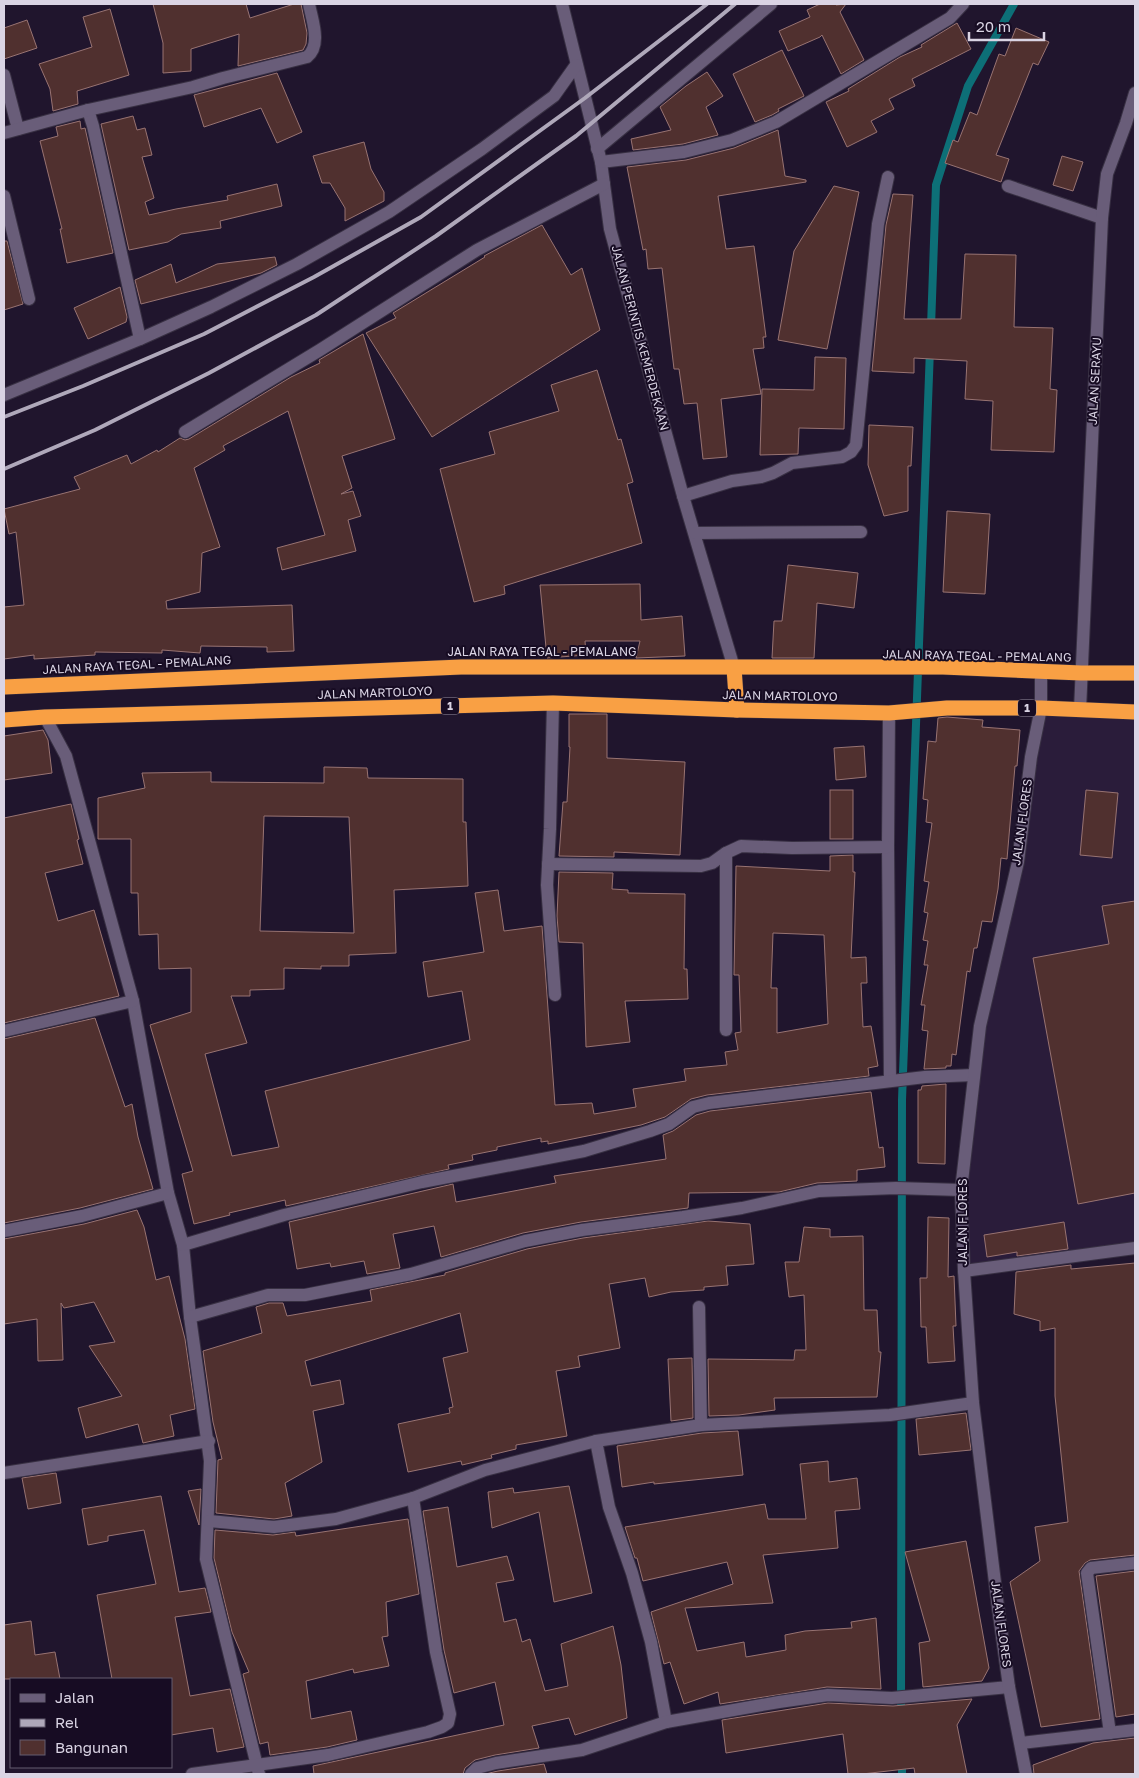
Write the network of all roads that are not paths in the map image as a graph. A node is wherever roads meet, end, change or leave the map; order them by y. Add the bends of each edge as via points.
1 (309, 4) edge
2 (562, 4) edge
3 (771, 4) edge
4 (963, 4) edge
5 (576, 65) junction
6 (4, 75) edge
7 (1135, 94) edge
8 (88, 110) junction
9 (18, 129) junction
10 (4, 133) edge
11 (597, 149) junction
12 (601, 162) junction
13 (888, 177) dead end
14 (604, 184) junction
15 (1008, 186) dead end
16 (4, 196) edge
17 (1102, 218) junction
18 (29, 299) dead end
19 (140, 339) junction
20 (4, 395) edge
21 (186, 432) dead end
22 (683, 496) junction
23 (861, 532) dead end
24 (695, 533) junction
25 (734, 668) junction
26 (1041, 672) junction
27 (1135, 673) edge
28 (1081, 674) junction
29 (4, 687) edge
30 (553, 703) junction
31 (1040, 708) junction
32 (738, 710) junction
33 (1080, 710) junction
34 (892, 712) junction
35 (1135, 712) edge
36 (45, 717) junction
37 (4, 720) edge
38 (888, 847) junction
39 (726, 853) junction
40 (548, 864) junction
41 (555, 995) dead end
42 (132, 1001) junction
43 (726, 1030) dead end
44 (4, 1031) edge
45 (974, 1075) junction
46 (895, 1080) junction
47 (961, 1190) junction
48 (168, 1193) junction
49 (4, 1231) edge
50 (183, 1244) junction
51 (1135, 1248) edge
52 (964, 1271) junction
53 (699, 1307) dead end
54 (190, 1317) junction
55 (973, 1403) junction
56 (701, 1425) junction
57 (208, 1441) junction
58 (596, 1441) junction
59 (4, 1473) edge
60 (413, 1498) junction
61 (209, 1521) junction
62 (1135, 1563) edge
63 (1009, 1688) junction
64 (666, 1722) junction
65 (1135, 1730) edge
66 (1110, 1733) junction
67 (1020, 1743) junction
68 (258, 1769) edge
69 (192, 1774) edge
70 (471, 1774) edge
71 (1026, 1774) edge

1 - 8 street via 315,40 314,48 307,57
2 - 5 street, JALAN PERINTIS KEMERDEKAAN
3 - 11 street
4 - 12 street via 950,18 776,122 732,140 684,152
5 - 11 street, JALAN PERINTIS KEMERDEKAAN
5 - 19 street via 554,96 389,212 297,264
6 - 9 street
7 - 17 street, JALAN SERAYU via 1106,174
8 - 9 street
8 - 19 street
9 - 10 street
11 - 12 street, JALAN PERINTIS KEMERDEKAAN
12 - 14 street, JALAN PERINTIS KEMERDEKAAN
13 - 22 street via 878,224 856,445 842,457 792,463 761,478 732,481
14 - 21 street via 477,250
14 - 22 street, JALAN PERINTIS KEMERDEKAAN via 610,229
15 - 17 street
16 - 18 street
17 - 28 street, JALAN SERAYU
19 - 20 street
22 - 24 street, JALAN PERINTIS KEMERDEKAAN
23 - 24 street
24 - 25 street, JALAN PERINTIS KEMERDEKAAN
25 - 26 highway, JALAN RAYA TEGAL - PEMALANG via 942,667
25 - 29 highway, JALAN RAYA TEGAL - PEMALANG via 461,666
25 - 32 highway
26 - 28 highway, JALAN RAYA TEGAL - PEMALANG
26 - 31 street, JALAN FLORES
27 - 28 highway, JALAN RAYA TEGAL - PEMALANG
28 - 33 street, JALAN SERAYU
30 - 32 highway, JALAN MARTOLOYO / 1
30 - 36 highway, JALAN MARTOLOYO / 1
30 - 40 street
31 - 33 highway, 1
31 - 34 highway, 1 via 947,708
31 - 45 street, JALAN FLORES via 1018,862 980,1026
32 - 34 highway, JALAN MARTOLOYO / 1
33 - 35 highway, 1
34 - 38 street
36 - 37 highway, JALAN MARTOLOYO / 1
36 - 42 street via 66,756
38 - 39 street via 742,846
38 - 46 street
39 - 40 street via 702,866
39 - 43 street
40 - 41 street
42 - 44 street
42 - 48 street
45 - 46 street
45 - 47 street, JALAN FLORES
46 - 50 street via 709,1103 693,1107 669,1124 650,1132 584,1151 422,1182 284,1215
47 - 52 street, JALAN FLORES
47 - 54 street via 819,1191 742,1208 582,1230 525,1241 411,1274 305,1295 268,1295
48 - 49 street via 82,1216
48 - 50 street
50 - 54 street
51 - 52 street
52 - 55 street, JALAN FLORES
53 - 56 street
54 - 57 street
55 - 56 street via 890,1416
55 - 63 street, JALAN FLORES
56 - 58 street
57 - 59 street
57 - 61 street
58 - 60 street via 485,1470
58 - 64 street via 609,1507 632,1573 650,1642
60 - 61 street via 336,1519 274,1527
60 - 68 street via 436,1652 450,1714 448,1723 428,1732
61 - 68 street via 206,1559
62 - 66 street via 1091,1568 1087,1573
63 - 64 street via 892,1698 828,1695
63 - 67 street, JALAN FLORES
64 - 70 street via 582,1750 496,1763 477,1768
65 - 66 street
66 - 67 street
67 - 71 street, JALAN FLORES
68 - 69 street

